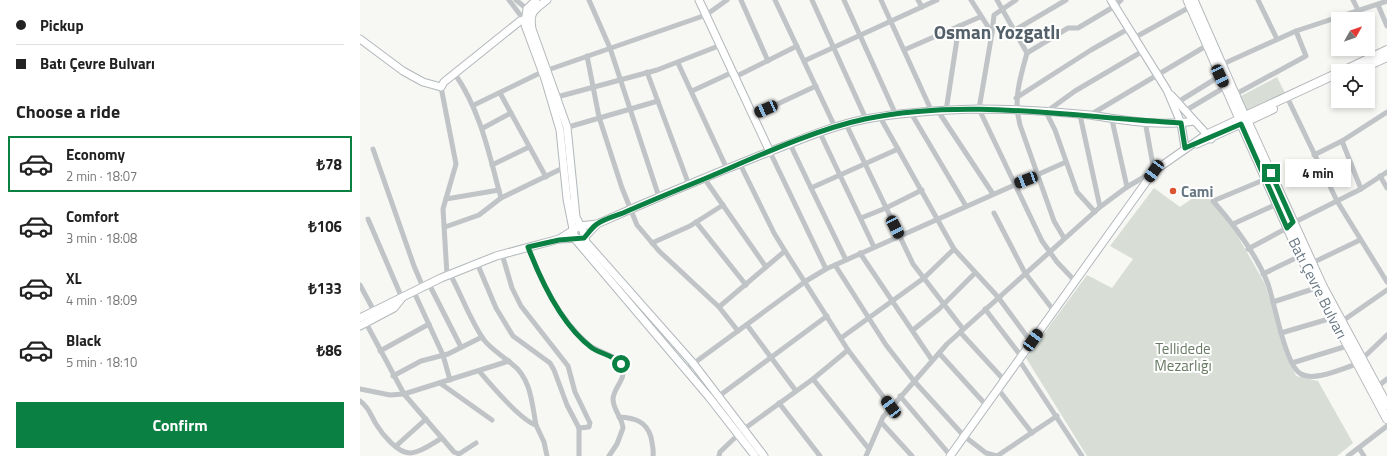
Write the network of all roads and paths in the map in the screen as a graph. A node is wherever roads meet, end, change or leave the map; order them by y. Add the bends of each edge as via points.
1 (509, 0) edge
2 (516, 0) edge
3 (536, 0) edge
4 (547, 0) edge
5 (590, 0) edge
6 (699, 0) edge
7 (728, 0) edge
8 (741, 0) edge
9 (782, 0) edge
10 (812, 0) edge
11 (844, 0) edge
12 (881, 0) edge
13 (918, 0) edge
14 (937, 0) edge
15 (971, 0) edge
16 (997, 0) edge
17 (1016, 0) edge
18 (1066, 0) edge
19 (1121, 0) edge
20 (1187, 0) edge
21 (1258, 0) edge
22 (1353, 0) edge
23 (776, 1) edge
24 (1387, 1) edge
25 (1192, 2) edge
26 (1113, 3) edge
27 (1378, 5) junction
28 (922, 7) junction
29 (527, 9) junction
30 (1003, 9) junction
31 (1359, 12) joint
32 (706, 15) junction
33 (980, 17) junction
34 (527, 20) junction
35 (1331, 20) edge
36 (891, 21) junction
37 (959, 26) junction
38 (1387, 26) edge
39 (1128, 29) junction
40 (1015, 30) junction
41 (1296, 31) junction
42 (992, 33) junction
43 (860, 36) junction
44 (1134, 38) junction
45 (360, 39) edge
46 (1277, 39) junction
47 (721, 45) junction
48 (797, 46) junction
49 (1206, 46) junction
50 (610, 48) junction
51 (833, 48) junction
52 (904, 50) junction
53 (1387, 50) edge
54 (1143, 51) junction
55 (1027, 53) junction
56 (587, 56) junction
57 (1387, 57) edge
58 (768, 61) junction
59 (804, 61) junction
60 (678, 62) junction
61 (1223, 64) junction
62 (1358, 64) edge
63 (1372, 64) edge
64 (545, 71) junction
65 (648, 72) junction
66 (455, 74) junction
67 (734, 74) junction
68 (1159, 75) junction
69 (1220, 76) junction
70 (1331, 77) edge
71 (621, 80) junction
72 (1331, 83) edge
73 (816, 86) junction
74 (441, 87) junction
75 (1225, 87) junction
76 (593, 88) junction
77 (1167, 90) junction
78 (692, 91) junction
79 (500, 93) junction
80 (1236, 94) junction
81 (557, 96) junction
82 (1016, 98) junction
83 (1288, 100) junction
84 (658, 101) junction
85 (1178, 102) junction
86 (474, 105) junction
87 (630, 109) junction
88 (979, 109) junction
89 (935, 111) junction
90 (946, 111) junction
91 (1016, 111) junction
92 (1185, 111) junction
93 (1046, 112) junction
94 (1387, 112) edge
95 (511, 113) junction
96 (911, 113) junction
97 (754, 114) junction
98 (896, 115) junction
99 (1080, 115) junction
100 (1090, 115) junction
101 (599, 117) junction
102 (880, 117) junction
103 (866, 119) junction
104 (1112, 120) junction
105 (1243, 120) junction
106 (1145, 121) junction
107 (1194, 121) junction
108 (1181, 123) junction
109 (846, 124) junction
110 (482, 128) junction
111 (835, 128) junction
112 (564, 129) junction
113 (820, 133) junction
114 (1209, 136) junction
115 (1342, 141) junction
116 (790, 144) junction
117 (529, 146) junction
118 (372, 148) dead end
119 (1185, 148) junction
120 (898, 149) junction
121 (770, 152) junction
122 (1314, 155) junction
123 (1066, 162) junction
124 (571, 164) junction
125 (740, 164) junction
126 (865, 164) junction
127 (492, 165) junction
128 (564, 168) junction
129 (727, 169) junction
130 (1154, 171) junction
131 (1387, 172) edge
132 (841, 175) junction
133 (1038, 175) junction
134 (1380, 176) junction
135 (546, 177) junction
136 (704, 178) junction
137 (1266, 179) junction
138 (689, 184) junction
139 (1014, 184) junction
140 (1127, 187) junction
141 (811, 188) junction
142 (1387, 188) edge
143 (1361, 189) junction
144 (499, 190) junction
145 (922, 190) junction
146 (993, 194) junction
147 (659, 197) junction
148 (501, 198) junction
149 (446, 199) junction
150 (1337, 201) junction
151 (1277, 204) junction
152 (723, 205) junction
153 (966, 206) junction
154 (886, 208) junction
155 (1100, 208) junction
156 (630, 210) junction
157 (1095, 212) junction
158 (994, 213) dead end
159 (861, 218) junction
160 (368, 219) dead end
161 (936, 219) junction
162 (696, 222) junction
163 (597, 224) junction
164 (1233, 224) junction
165 (1290, 225) junction
166 (580, 226) junction
167 (445, 227) junction
168 (572, 229) junction
169 (900, 236) junction
170 (584, 238) junction
171 (1064, 238) junction
172 (575, 239) junction
173 (559, 240) junction
174 (1360, 240) junction
175 (652, 243) junction
176 (528, 247) junction
177 (874, 247) junction
178 (954, 249) junction
179 (1248, 249) junction
180 (785, 251) junction
181 (1050, 252) junction
182 (860, 253) junction
183 (502, 254) junction
184 (1300, 256) junction
185 (846, 260) junction
186 (477, 263) junction
187 (1312, 263) junction
188 (835, 265) junction
189 (766, 267) junction
190 (826, 269) junction
191 (975, 273) junction
192 (1026, 273) junction
193 (1263, 274) junction
194 (449, 275) junction
195 (924, 278) junction
196 (806, 281) junction
197 (1075, 281) junction
198 (1387, 282) edge
199 (360, 285) edge
200 (746, 285) junction
201 (426, 286) junction
202 (1316, 288) junction
203 (1387, 290) edge
204 (414, 292) junction
205 (998, 297) junction
206 (402, 298) junction
207 (893, 301) junction
208 (1273, 302) junction
209 (944, 303) junction
210 (719, 307) junction
211 (985, 309) junction
212 (374, 310) junction
213 (1054, 311) junction
214 (827, 316) junction
215 (870, 317) junction
216 (1332, 318) junction
217 (362, 322) edge
218 (1341, 322) junction
219 (429, 324) junction
220 (747, 325) junction
221 (913, 330) junction
222 (962, 330) junction
223 (738, 331) junction
224 (1282, 333) junction
225 (1387, 335) edge
226 (482, 337) junction
227 (841, 338) junction
228 (1032, 342) junction
229 (1347, 346) junction
230 (461, 347) junction
231 (848, 350) junction
232 (380, 351) junction
233 (939, 353) junction
234 (443, 355) junction
235 (771, 357) junction
236 (1020, 358) junction
237 (932, 360) junction
238 (509, 361) junction
239 (1359, 361) junction
240 (693, 363) junction
241 (1292, 363) junction
242 (686, 369) junction
243 (479, 371) junction
244 (393, 376) junction
245 (813, 379) junction
246 (1387, 379) edge
247 (450, 380) junction
248 (1004, 380) junction
249 (914, 381) junction
250 (440, 383) junction
251 (1377, 387) junction
252 (360, 389) edge
253 (998, 389) junction
254 (796, 391) junction
255 (404, 394) junction
256 (719, 396) junction
257 (900, 396) junction
258 (360, 401) edge
259 (779, 403) junction
260 (986, 405) junction
261 (1387, 405) edge
262 (891, 407) junction
263 (1057, 416) junction
264 (619, 417) junction
265 (1387, 419) edge
266 (426, 420) junction
267 (492, 420) dead end
268 (881, 422) junction
269 (536, 426) junction
270 (1387, 426) edge
271 (579, 428) junction
272 (742, 432) junction
273 (1032, 433) junction
274 (964, 436) junction
275 (442, 438) junction
276 (476, 443) dead end
277 (396, 446) junction
278 (1360, 448) junction
279 (869, 449) junction
280 (1004, 454) edge
281 (548, 456) edge
282 (579, 456) edge
283 (609, 456) edge
284 (653, 456) edge
285 (719, 456) edge
286 (755, 456) edge
287 (764, 456) edge
288 (820, 456) edge
289 (866, 456) edge
290 (912, 456) edge
291 (950, 456) edge
292 (1082, 456) edge
293 (1348, 456) edge
294 (1364, 456) edge

1 - 34 street
2 - 29 street
3 - 29 main road
4 - 34 main road via 536,8
5 - 50 street
6 - 32 main road
7 - 32 street
8 - 58 street
9 - 23 street
10 - 51 street
11 - 43 street
12 - 36 street
13 - 28 street
14 - 28 street
15 - 33 street
16 - 30 street
17 - 30 street
18 - 40 street
19 - 26 street
20 - 25 main road, Batı Çevre Bulvarı
21 - 46 street
22 - 31 street
23 - 48 street
24 - 27 street
25 - 44 street
25 - 49 main road, Batı Çevre Bulvarı
25 - 61 main road, Batı Çevre Bulvarı
26 - 39 main road
26 - 55 street via 1078,28 1068,28
27 - 31 street
27 - 38 street
28 - 36 street
29 - 34 main road
30 - 40 street
30 - 42 street via 994,15
32 - 47 main road
32 - 50 street
33 - 37 street
33 - 42 street
34 - 64 main road
34 - 66 main road via 520,21
35 - 41 street
36 - 43 street
36 - 52 street
37 - 52 street
37 - 90 street
39 - 44 main road
39 - 82 street via 1090,50
40 - 55 street
41 - 46 street
41 - 80 street via 1306,56
42 - 88 street
43 - 51 street
43 - 98 street
44 - 54 main road
45 - 74 main road via 403,71 422,82
46 - 61 street
47 - 60 street
47 - 67 main road
48 - 58 street
48 - 59 street
49 - 68 street
49 - 69 main road, Batı Çevre Bulvarı
50 - 56 street
50 - 71 street
51 - 59 street
51 - 103 street
52 - 89 street
53 - 62 main road
54 - 68 main road
54 - 93 street via 1075,90
55 - 82 street
56 - 64 street
56 - 76 street
57 - 63 main road
58 - 67 street
59 - 73 street
60 - 65 street
60 - 78 street
61 - 80 main road, Batı Çevre Bulvarı
64 - 79 street
64 - 81 main road
64 - 112 main road
65 - 71 street
65 - 84 street
66 - 74 main road
66 - 86 street
67 - 78 street
67 - 97 main road
68 - 77 main road
68 - 100 street
69 - 75 main road, Batı Çevre Bulvarı
69 - 85 street
70 - 83 main road
71 - 76 street
71 - 87 street
72 - 83 main road
73 - 97 street
73 - 111 street
74 - 149 street via 456,164
75 - 92 street
75 - 105 main road, Batı Çevre Bulvarı
76 - 81 street
76 - 101 street
77 - 85 main road
77 - 108 main road
78 - 129 street
79 - 86 street
79 - 95 street
80 - 105 main road, Batı Çevre Bulvarı
81 - 112 main road
82 - 91 street
83 - 105 main road
83 - 122 street
84 - 87 street
84 - 138 street
85 - 92 main road
86 - 110 street
87 - 101 street
87 - 147 street
88 - 90 main road
88 - 91 main road
88 - 139 street
89 - 90 main road
89 - 96 main road
89 - 146 street
91 - 93 main road
91 - 133 street
92 - 107 main road
93 - 99 main road
93 - 123 street
94 - 115 street
95 - 110 street
95 - 117 street
96 - 98 main road
96 - 153 street
97 - 121 main road
98 - 102 main road
99 - 100 main road
99 - 155 street
100 - 104 main road
101 - 112 street
101 - 156 street
102 - 103 main road
102 - 120 street
103 - 109 main road
104 - 106 main road
104 - 140 street
105 - 114 main road
105 - 137 main road, Batı Çevre Bulvarı
105 - 165 main road, Batı Çevre Bulvarı
106 - 108 main road
106 - 130 street
107 - 108 main road
107 - 114 main road
108 - 119 main road
109 - 111 main road
109 - 126 street
110 - 127 street
111 - 113 main road
112 - 124 main road
112 - 128 main road
113 - 116 main road
113 - 132 street
114 - 119 main road
115 - 122 street
115 - 143 street
116 - 121 main road
116 - 141 street
117 - 127 street
117 - 135 street
118 - 201 street via 414,266
119 - 130 main road
120 - 126 street
120 - 145 street
121 - 125 main road
121 - 190 street
122 - 150 street
123 - 133 street
123 - 157 street via 1077,192
124 - 128 street
124 - 166 main road via 576,217
125 - 129 main road
125 - 180 street
126 - 132 street
126 - 154 street
127 - 144 street
128 - 135 street
128 - 168 main road
129 - 136 main road
130 - 140 street
130 - 197 main road
131 - 134 street
132 - 141 street
132 - 159 street
133 - 139 street
133 - 171 street via 1054,221
134 - 142 street
134 - 143 street
135 - 148 street
136 - 138 main road
136 - 152 street
137 - 151 main road, Batı Çevre Bulvarı
137 - 164 street via 1213,201
138 - 147 main road
139 - 146 street
139 - 181 street
140 - 155 street
141 - 185 street
143 - 150 street
144 - 148 street
144 - 149 street
145 - 154 street
145 - 161 street
146 - 153 street
147 - 156 main road
148 - 167 street via 479,215
149 - 167 street via 443,209
150 - 165 street
150 - 174 street
151 - 164 street
151 - 165 main road, Batı Çevre Bulvarı
152 - 162 street
152 - 189 street
153 - 161 street
154 - 159 street
154 - 169 street
155 - 157 street
156 - 163 main road
156 - 175 street via 642,233
157 - 171 street
158 - 192 street
159 - 177 street
160 - 206 street
161 - 169 street
161 - 178 street
162 - 175 street
162 - 200 street
163 - 166 main road
163 - 170 main road
164 - 179 street
165 - 179 street
165 - 184 main road, Batı Çevre Bulvarı
165 - 187 main road, Batı Çevre Bulvarı
166 - 168 main road
166 - 170 main road
167 - 194 street
168 - 172 main road
168 - 173 main road
169 - 177 street
169 - 195 street via 913,264
170 - 172 main road
170 - 240 main road
171 - 181 street
172 - 173 main road
172 - 242 main road
173 - 176 main road
174 - 187 street
174 - 198 street
175 - 210 street
176 - 183 main road
176 - 264 street via 538,274 558,309 581,338 592,348 616,358 621,364 624,374 613,399
177 - 182 street
178 - 191 street
178 - 195 street
179 - 193 street
180 - 189 street
180 - 196 street
181 - 192 street
181 - 197 street
182 - 185 street
182 - 207 street
183 - 186 main road
183 - 271 street via 512,288 521,306 568,366 575,392 590,423 589,427
184 - 193 street
184 - 202 main road, Batı Çevre Bulvarı
185 - 188 street
186 - 194 main road
186 - 271 street via 496,308 513,336 550,363
187 - 218 main road, Batı Çevre Bulvarı
188 - 190 street
188 - 215 street
189 - 200 street
190 - 196 street
191 - 205 street
191 - 209 street
192 - 205 street
192 - 213 street
193 - 208 street
194 - 201 main road
194 - 226 street
195 - 207 street
195 - 209 street
196 - 214 street
196 - 220 street
197 - 213 main road
199 - 212 street
200 - 210 street
201 - 204 main road
201 - 230 street
202 - 208 street
202 - 216 main road, Batı Çevre Bulvarı
203 - 218 street
204 - 206 main road
204 - 219 street
205 - 211 street
205 - 228 street
206 - 212 main road
206 - 217 main road via 394,308
207 - 215 street
207 - 221 street
208 - 224 street
209 - 221 street
209 - 222 street
210 - 223 street
211 - 222 street
211 - 236 street
212 - 217 main road
213 - 228 main road
214 - 227 street
214 - 235 street
215 - 227 street
215 - 249 street via 886,344
216 - 218 street
216 - 224 street
216 - 229 main road, Batı Çevre Bulvarı
217 - 232 street
218 - 239 main road, Batı Çevre Bulvarı
219 - 232 street
219 - 234 street
220 - 223 street
220 - 235 street
221 - 237 street
222 - 233 street
222 - 248 street
223 - 240 street
224 - 241 street
225 - 239 street
226 - 230 street
226 - 238 street via 498,354
227 - 231 street
228 - 236 main road
229 - 239 main road, Batı Çevre Bulvarı
229 - 241 street
230 - 234 street
231 - 245 street
231 - 262 street
232 - 244 street
233 - 237 street
233 - 260 street
234 - 244 street via 421,361
234 - 247 street
235 - 254 street
235 - 256 street
236 - 248 main road
236 - 263 street
237 - 249 street
238 - 243 street
238 - 269 street via 524,376 527,383
239 - 241 street via 1320,376 1308,377 1301,374
239 - 251 main road, Batı Çevre Bulvarı
239 - 265 main road, Batı Çevre Bulvarı
240 - 242 street
240 - 256 main road
242 - 272 main road
243 - 247 street
243 - 269 street via 495,391 528,423
244 - 255 street
245 - 254 street
245 - 279 street
246 - 251 street
247 - 250 street
248 - 253 main road
249 - 257 street
249 - 274 street
250 - 255 street
250 - 267 street
251 - 261 main road, Batı Çevre Bulvarı
252 - 255 street via 390,395
253 - 260 main road
253 - 273 street
254 - 259 street
255 - 266 street
256 - 272 main road
257 - 262 street
257 - 291 street
258 - 277 street via 369,410 376,425
259 - 272 street
259 - 288 street
260 - 274 main road
262 - 268 street
263 - 273 street
263 - 292 street
264 - 283 street via 624,428
264 - 284 street via 634,418 642,422 648,429
266 - 275 street
266 - 277 street
268 - 279 street
268 - 290 street
269 - 281 street
270 - 278 street
271 - 282 street
272 - 285 street via 720,452
272 - 286 main road
272 - 287 main road
273 - 280 street
274 - 280 street via 986,453 997,456
274 - 291 main road
275 - 276 street via 459,454
275 - 277 street via 411,454
278 - 293 street
278 - 294 street
279 - 289 street

